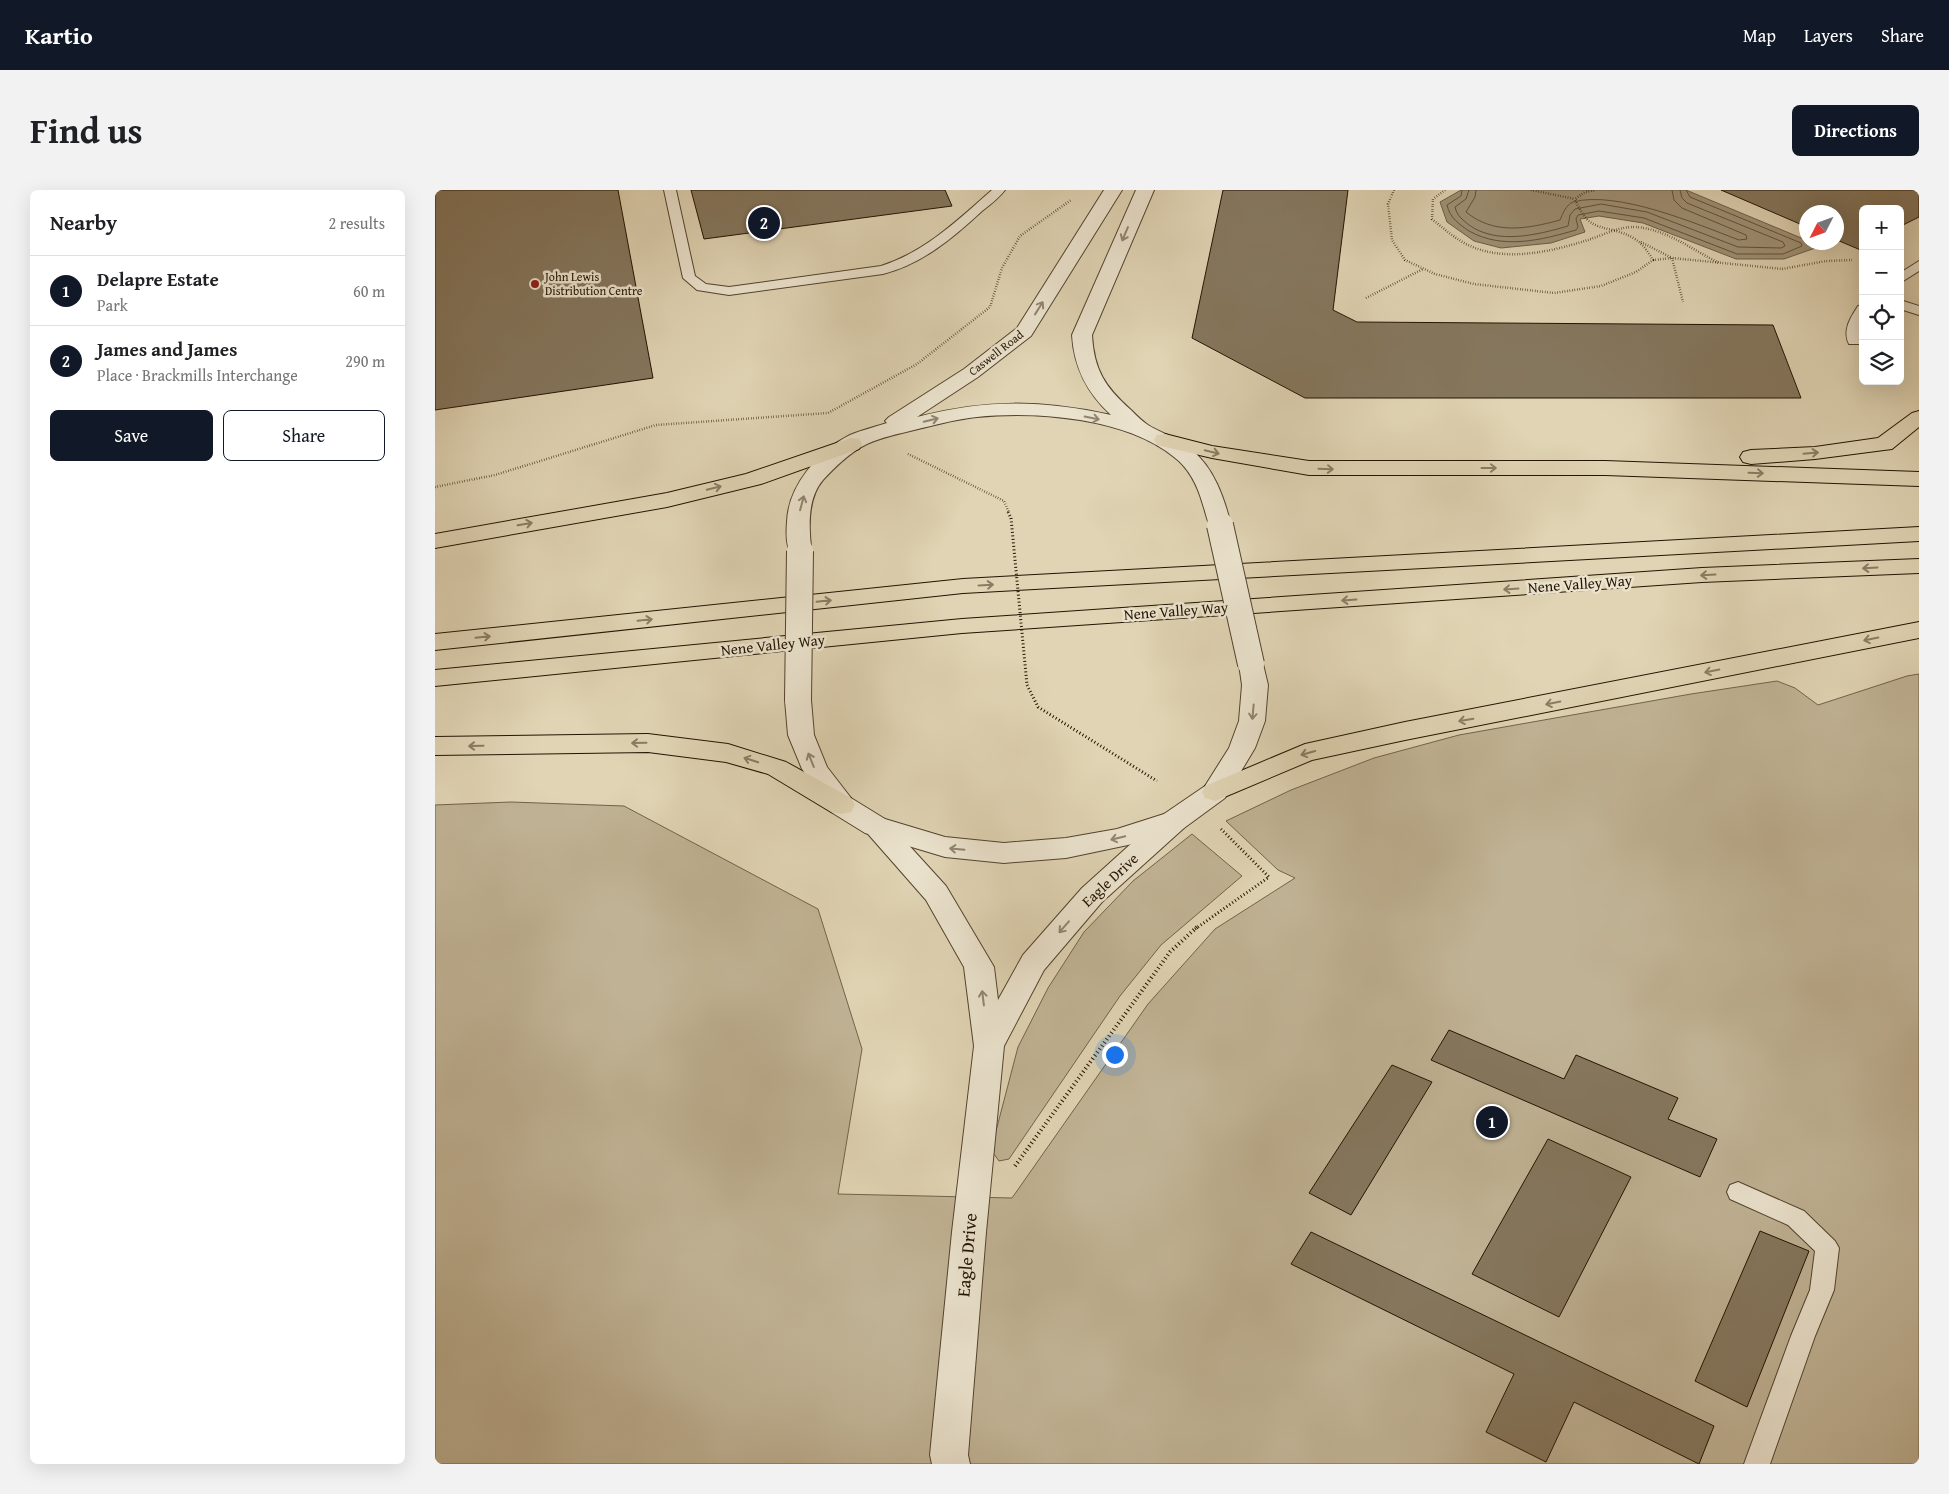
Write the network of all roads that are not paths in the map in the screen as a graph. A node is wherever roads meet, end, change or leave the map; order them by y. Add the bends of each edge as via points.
1 (670, 190) edge
2 (999, 190) edge
3 (1113, 190) edge
4 (1145, 190) edge
5 (1919, 265) edge
6 (1904, 276) edge
7 (1904, 305) edge
8 (1919, 311) edge
9 (1859, 315) edge
10 (1854, 341) dead end
11 (1919, 417) edge
12 (1138, 427) junction
13 (878, 432) junction
14 (1165, 440) junction
15 (851, 444) junction
16 (1605, 468) junction
17 (1919, 479) edge
18 (1919, 534) edge
19 (435, 541) edge
20 (1919, 566) edge
21 (1919, 630) edge
22 (435, 642) edge
23 (435, 678) edge
24 (435, 746) edge
25 (1215, 792) junction
26 (841, 805) junction
27 (1175, 821) junction
28 (875, 826) junction
29 (989, 1046) junction
30 (1738, 1192) dead end
31 (951, 1464) edge
32 (1757, 1464) edge

1 - 2 lane via 689,278 702,287 720,291 901,265 925,251
13 -> 3 street, Caswell Road via 971,373 1024,332
4 -> 12 street via 1082,335 1081,353 1096,385
5 - 6 lane
7 - 8 lane
9 - 10 lane via 1854,322
16 -> 11 highway via 1815,453 1884,444
13 -> 12 street via 985,410 1056,411
12 - 14 street
13 - 15 street
14 -> 16 highway via 1212,452 1309,468
14 -> 25 street, bridge via 1182,452 1210,488 1255,685 1252,721 1242,748
19 -> 15 highway via 667,500 753,479
26 -> 15 street, bridge via 815,770 801,735 797,700 800,551 797,526 808,485
16 -> 17 highway
22 -> 18 highway via 963,586
20 -> 23 highway, Nene Valley Way via 1702,576 962,626
21 -> 25 highway via 1305,753
26 -> 24 highway via 777,768 728,753 648,743
25 - 27 street
26 - 28 street
27 -> 28 street via 1118,838 1066,848 1004,853 945,847
27 -> 29 street, Eagle Drive via 1092,896 1033,963
29 -> 28 street, Eagle Drive via 979,967 936,893
29 - 31 street, Eagle Drive via 969,1232 949,1455
30 - 32 lane via 1796,1218 1827,1248 1822,1290

